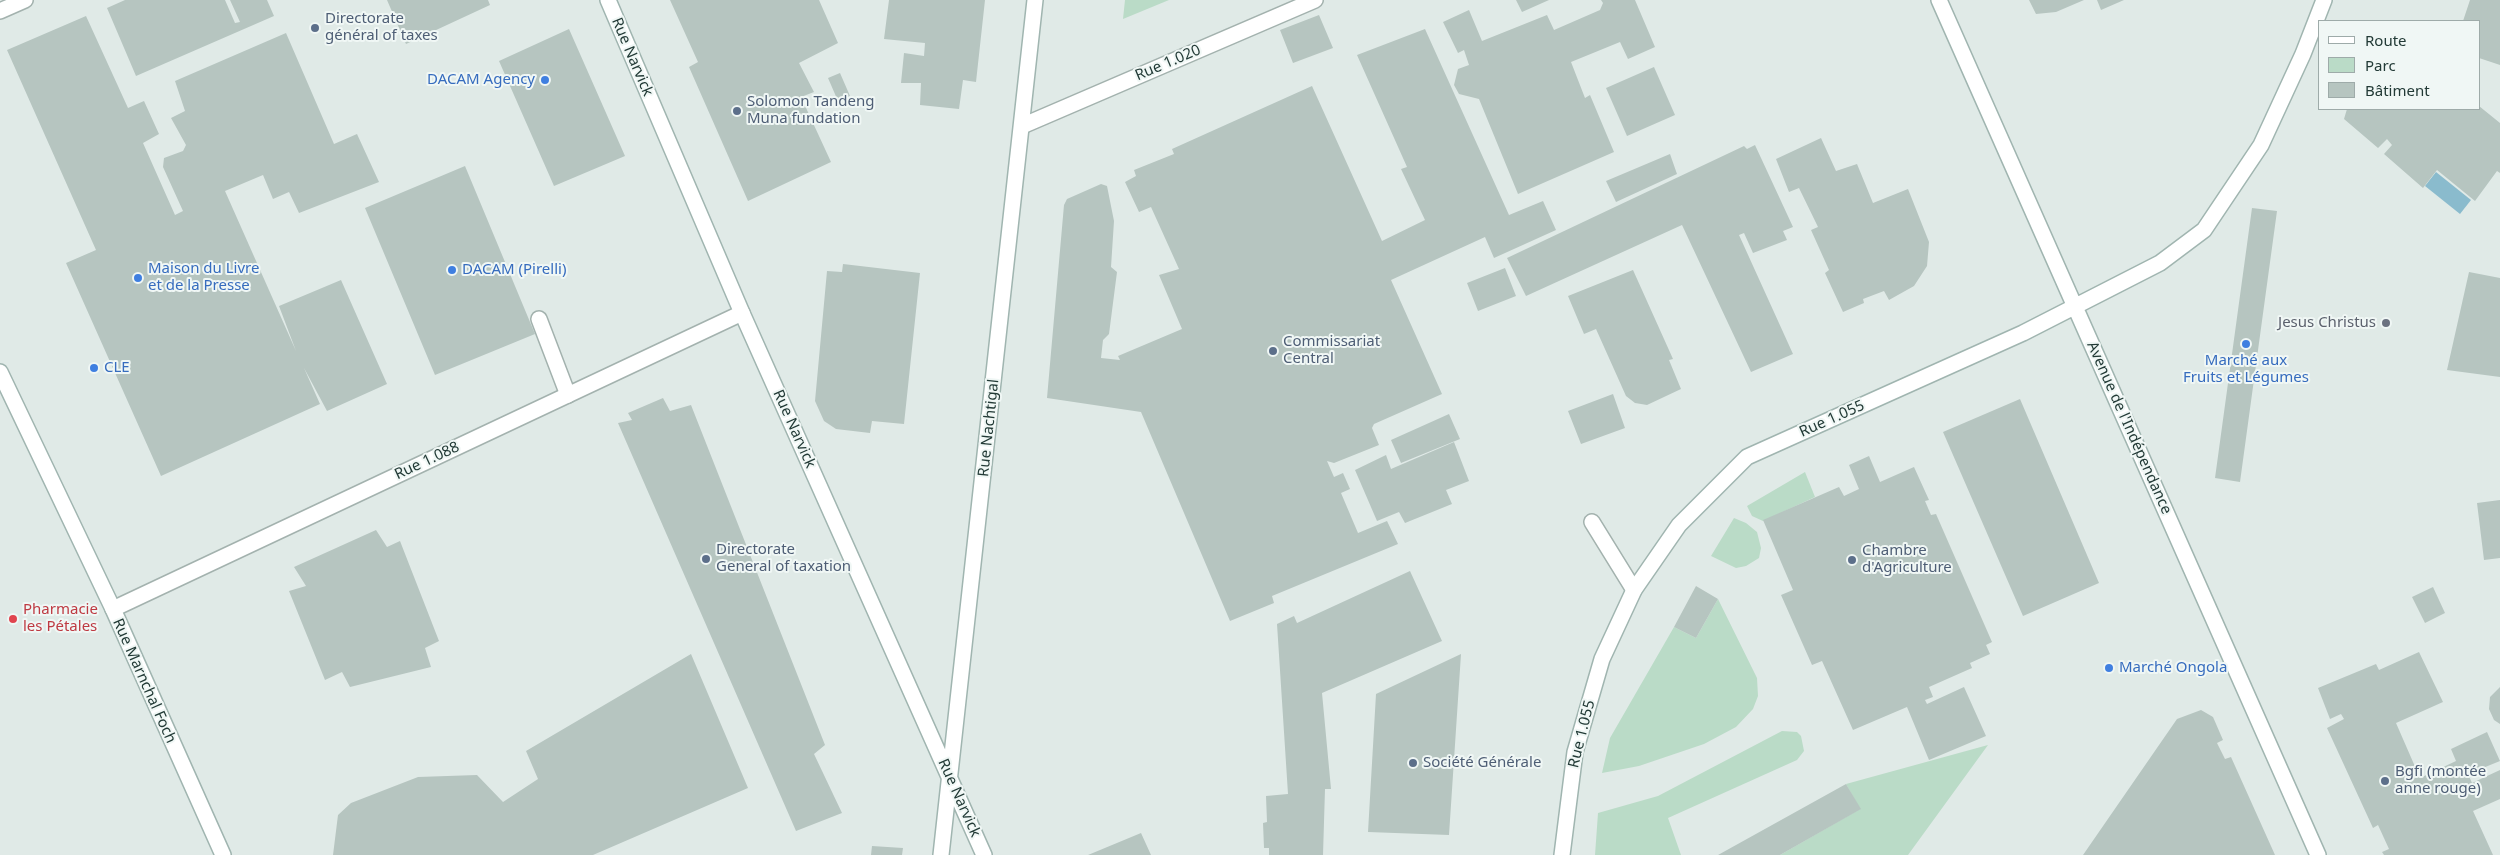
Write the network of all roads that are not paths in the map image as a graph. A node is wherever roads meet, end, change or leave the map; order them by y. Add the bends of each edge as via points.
1 (25, 0) edge
2 (608, 0) edge
3 (1035, 0) edge
4 (1315, 0) edge
5 (1939, 0) edge
6 (2324, 0) edge
7 (0, 11) edge
8 (1022, 126) junction
9 (2075, 306) junction
10 (742, 313) junction
11 (539, 319) dead end
12 (0, 372) edge
13 (568, 395) junction
14 (1592, 522) dead end
15 (1634, 590) junction
16 (112, 609) junction
17 (950, 777) junction
18 (222, 855) edge
19 (941, 855) edge
20 (984, 855) edge
21 (1562, 855) edge
22 (2318, 855) edge

1 - 7 street
2 - 10 street, Rue Narvick
3 - 8 street, Rue Nachtigal
4 - 8 street, Rue 1.020
5 - 9 street, Avenue de l'Indépendance
6 - 9 street, Rue 1.055 via 2261,145 2204,230 2160,263
8 - 17 street, Rue Nachtigal
9 - 15 street, Rue 1.055 via 2023,333 1748,458 1679,525
9 - 22 street, Avenue de l'Indépendance
10 - 13 street, Rue 1.088
10 - 17 street, Rue Narvick
11 - 13 street
12 - 16 street, Rue Marnchal Foch
13 - 16 street, Rue 1.088
14 - 15 street
15 - 21 street, Rue 1.055 via 1602,660 1575,752
16 - 18 street, Rue Marnchal Foch
17 - 19 street, Rue Nachtigal
17 - 20 street, Rue Narvick

